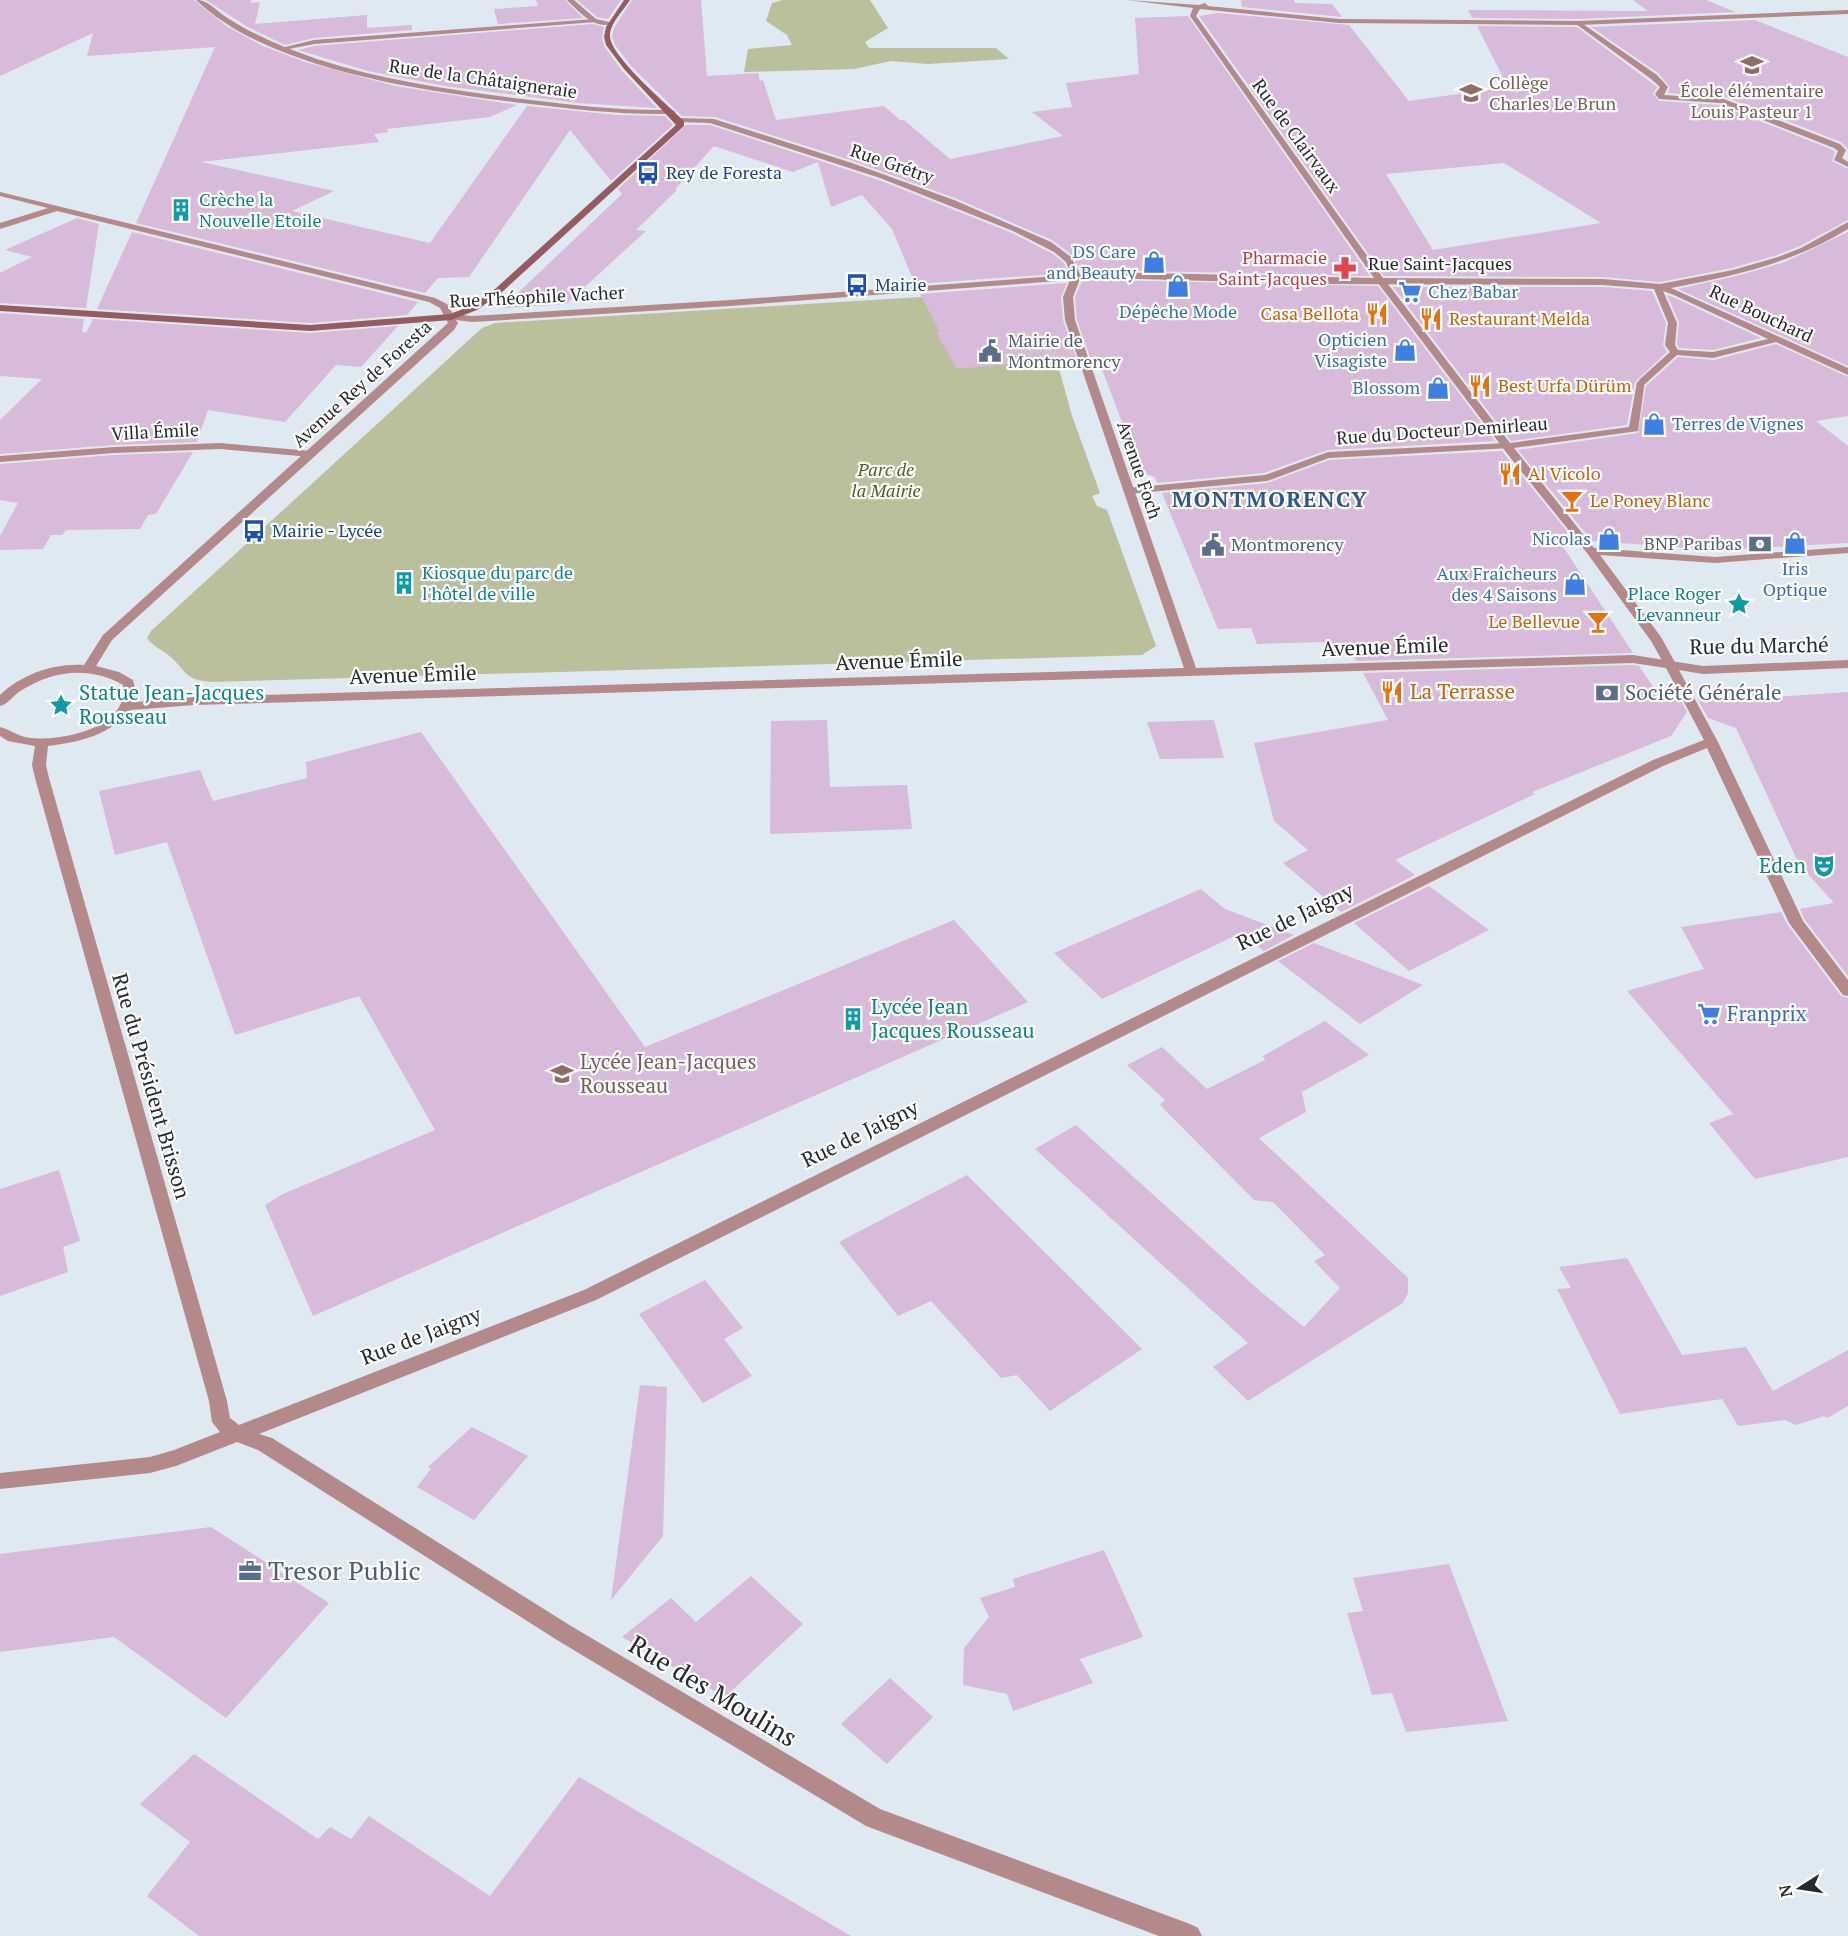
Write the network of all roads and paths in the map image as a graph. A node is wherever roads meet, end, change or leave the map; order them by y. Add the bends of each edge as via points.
1 (199, 0) edge
2 (570, 0) edge
3 (627, 0) edge
4 (1130, 0) edge
5 (1218, 0) edge
6 (1197, 8) junction
7 (1848, 12) edge
8 (594, 21) junction
9 (611, 23) junction
10 (1578, 23) junction
11 (284, 48) junction
12 (675, 116) junction
13 (1848, 165) edge
14 (0, 194) edge
15 (57, 208) junction
16 (1848, 225) edge
17 (0, 226) edge
18 (1076, 277) junction
19 (1381, 281) junction
20 (1660, 287) junction
21 (0, 308) edge
22 (451, 317) junction
23 (1774, 340) junction
24 (1675, 352) junction
25 (1848, 372) edge
26 (1507, 446) junction
27 (311, 454) junction
28 (0, 459) edge
29 (1128, 491) junction
30 (1848, 550) edge
31 (1591, 551) junction
32 (1848, 664) edge
33 (1671, 666) junction
34 (88, 669) junction
35 (1192, 673) junction
36 (0, 702) edge
37 (128, 706) junction
38 (0, 731) edge
39 (1711, 742) junction
40 (42, 743) junction
41 (1848, 991) edge
42 (237, 1434) junction
43 (0, 1481) edge
44 (1190, 1936) edge

1 - 11 street, Rue de la Châtaigneraie via 236,26
2 - 8 street
3 - 9 main road
4 - 6 street
5 - 6 street
6 - 10 street via 1339,21
6 - 19 street, Rue de Clairvaux via 1193,16
7 - 10 street
8 - 9 street
8 - 11 street via 314,42
9 - 12 main road via 607,36 611,49
10 - 13 street via 1654,77 1664,87 1659,94 1662,97 1721,101 1837,146 1842,150 1837,158
11 - 12 street, Rue de la Châtaigneraie via 342,69 416,88
12 - 18 street, Rue Grétry via 719,124 949,201 1046,245 1066,257 1074,266
12 - 22 main road, Avenue Rey de Foresta via 681,125 679,129 498,291 474,308
14 - 15 street
15 - 17 street
15 - 22 street via 432,300 444,306
16 - 20 street via 1823,243 1770,264
18 - 19 street, Rue Saint-Jacques via 1103,274 1212,280
18 - 22 street, Rue Théophile Vacher via 660,307 472,319
18 - 29 street, Avenue Foch via 1068,297 1070,320
19 - 20 street, Rue Saint-Jacques via 1568,281
19 - 26 street
20 - 23 street, Rue Bouchard
20 - 24 street via 1660,299 1674,326 1670,345
21 - 22 main road, Rue Théophile Vacher via 290,328
22 - 27 street, Avenue Rey de Foresta via 452,326 445,334
23 - 24 street via 1704,356
23 - 25 street, Rue Bouchard
24 - 26 street, Rue du Docteur Demirleau via 1642,382 1634,429
26 - 29 street, Rue du Docteur Demirleau via 1328,455 1267,478
26 - 31 street
27 - 28 street, Villa Émile via 220,446
27 - 34 street, Avenue Rey de Foresta via 107,638
29 - 35 street, Avenue Foch
30 - 31 street via 1715,560
31 - 33 street via 1657,640
32 - 33 street, Rue du Marché via 1703,670
33 - 35 street, Avenue Émile via 1633,659
33 - 39 street
34 - 36 street via 43,675 6,694
34 - 37 street via 106,671 129,683
35 - 37 street, Avenue Émile via 206,700
37 - 40 street via 111,722 85,735
38 - 40 street via 22,742
39 - 41 street via 1796,923
39 - 42 street, Rue de Jaigny via 1658,763 590,1295
40 - 42 street, Rue du Président Brisson via 42,778 221,1422
42 - 43 street, Rue de Jaigny via 150,1465
42 - 44 street, Rue des Moulins via 265,1444 564,1633 874,1818

